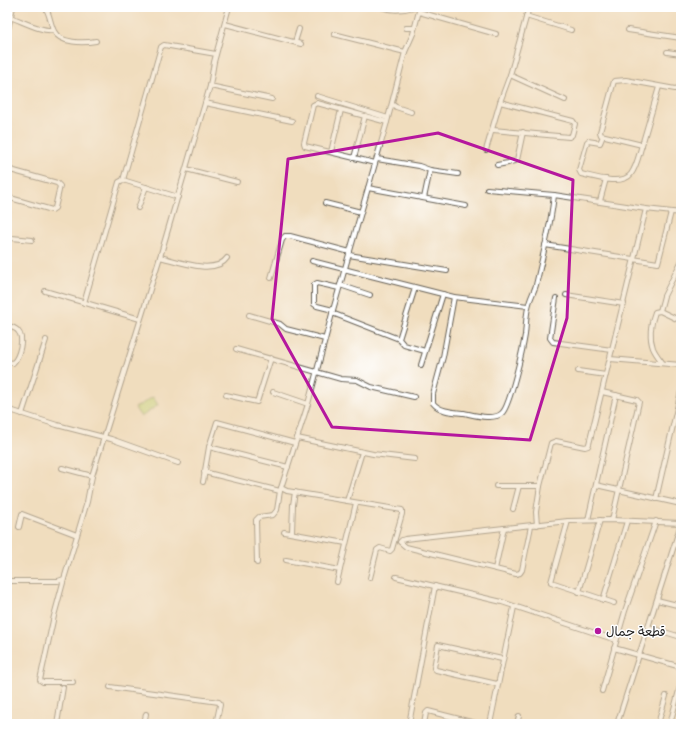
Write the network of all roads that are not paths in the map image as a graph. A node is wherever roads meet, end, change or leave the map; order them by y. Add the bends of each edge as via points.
1 (13, 7) edge
2 (45, 7) edge
3 (229, 7) edge
4 (381, 7) edge
5 (414, 7) edge
6 (529, 7) edge
7 (420, 9) edge
8 (526, 16) junction
9 (10, 17) junction
10 (224, 24) junction
11 (406, 28) dead end
12 (414, 28) junction
13 (299, 29) dead end
14 (53, 30) junction
15 (571, 30) dead end
16 (628, 30) dead end
17 (7, 33) edge
18 (334, 34) dead end
19 (496, 34) dead end
20 (681, 38) edge
21 (96, 40) dead end
22 (295, 42) junction
23 (301, 44) dead end
24 (405, 52) junction
25 (667, 52) dead end
26 (216, 54) junction
27 (681, 54) edge
28 (510, 75) junction
29 (210, 86) junction
30 (659, 86) junction
31 (681, 86) edge
32 (317, 96) dead end
33 (272, 100) dead end
34 (565, 100) dead end
35 (500, 102) junction
36 (205, 103) junction
37 (392, 104) junction
38 (341, 110) junction
39 (411, 112) dead end
40 (365, 116) junction
41 (388, 120) junction
42 (292, 121) dead end
43 (493, 130) junction
44 (523, 132) junction
45 (603, 136) junction
46 (642, 145) junction
47 (486, 150) dead end
48 (331, 152) junction
49 (354, 158) junction
50 (376, 161) junction
51 (497, 165) dead end
52 (7, 169) edge
53 (186, 170) junction
54 (430, 170) junction
55 (458, 174) dead end
56 (123, 180) junction
57 (606, 180) junction
58 (237, 182) dead end
59 (146, 187) junction
60 (368, 188) junction
61 (487, 189) dead end
62 (554, 195) junction
63 (178, 197) junction
64 (7, 198) edge
65 (424, 198) junction
66 (600, 201) junction
67 (325, 203) dead end
68 (466, 206) dead end
69 (138, 208) dead end
70 (646, 209) junction
71 (361, 212) junction
72 (671, 212) junction
73 (681, 213) edge
74 (7, 240) edge
75 (32, 240) dead end
76 (545, 245) junction
77 (349, 254) junction
78 (160, 257) junction
79 (227, 258) dead end
80 (634, 258) junction
81 (312, 261) dead end
82 (681, 262) edge
83 (345, 269) junction
84 (447, 271) dead end
85 (271, 278) dead end
86 (340, 287) junction
87 (415, 288) junction
88 (45, 292) dead end
89 (443, 294) junction
90 (370, 295) dead end
91 (566, 295) dead end
92 (454, 297) junction
93 (556, 298) dead end
94 (84, 303) junction
95 (624, 304) junction
96 (528, 306) junction
97 (332, 311) junction
98 (660, 311) junction
99 (249, 315) dead end
100 (140, 319) junction
101 (681, 321) edge
102 (7, 325) edge
103 (325, 339) junction
104 (399, 339) junction
105 (46, 340) dead end
106 (236, 349) dead end
107 (612, 350) junction
108 (425, 351) junction
109 (271, 358) junction
110 (610, 359) junction
111 (7, 362) edge
112 (662, 362) junction
113 (421, 364) dead end
114 (681, 365) edge
115 (578, 371) dead end
116 (316, 372) junction
117 (606, 375) junction
118 (273, 392) dead end
119 (602, 392) junction
120 (681, 392) edge
121 (226, 395) dead end
122 (616, 395) junction
123 (414, 396) dead end
124 (308, 404) junction
125 (7, 409) edge
126 (22, 414) junction
127 (105, 438) junction
128 (297, 438) junction
129 (295, 443) junction
130 (209, 447) junction
131 (362, 452) junction
132 (415, 459) dead end
133 (178, 463) dead end
134 (288, 467) junction
135 (62, 468) dead end
136 (204, 472) junction
137 (92, 476) junction
138 (203, 482) dead end
139 (596, 484) junction
140 (496, 486) dead end
141 (519, 486) junction
142 (540, 486) junction
143 (281, 490) junction
144 (618, 490) junction
145 (295, 492) junction
146 (656, 499) junction
147 (347, 502) junction
148 (356, 503) junction
149 (681, 504) edge
150 (513, 509) dead end
151 (588, 520) junction
152 (600, 520) junction
153 (612, 520) junction
154 (568, 521) junction
155 (627, 521) junction
156 (656, 521) junction
157 (681, 524) edge
158 (537, 525) junction
159 (531, 526) junction
160 (19, 527) dead end
161 (504, 528) junction
162 (284, 532) dead end
163 (292, 532) dead end
164 (77, 535) junction
165 (346, 542) junction
166 (286, 560) dead end
167 (257, 563) dead end
168 (495, 569) junction
169 (340, 570) junction
170 (396, 577) dead end
171 (370, 578) dead end
172 (64, 579) junction
173 (7, 581) edge
174 (337, 582) dead end
175 (435, 586) junction
176 (579, 592) junction
177 (604, 600) junction
178 (657, 600) junction
179 (614, 603) dead end
180 (681, 606) edge
181 (514, 607) junction
182 (648, 627) junction
183 (681, 637) edge
184 (616, 640) junction
185 (614, 648) junction
186 (639, 654) junction
187 (502, 659) junction
188 (681, 667) edge
189 (72, 682) dead end
190 (681, 683) edge
191 (497, 684) junction
192 (63, 687) dead end
193 (110, 687) dead end
194 (602, 691) dead end
195 (666, 696) dead end
196 (146, 714) dead end
197 (519, 716) dead end
198 (57, 724) edge
199 (144, 724) edge
200 (216, 724) edge
201 (409, 724) edge
202 (424, 724) edge
203 (479, 724) edge
204 (490, 724) edge
205 (517, 724) edge
206 (617, 724) edge
207 (658, 724) edge
208 (670, 724) edge

1 - 9 street
2 - 14 street
3 - 10 street
4 - 5 street via 399,10
6 - 8 street
7 - 12 street
7 - 19 street
8 - 15 street
8 - 28 street
9 - 14 street via 38,28
9 - 17 street
10 - 22 street
10 - 26 street
11 - 12 street
12 - 24 street
13 - 22 street
14 - 21 street via 70,41 82,43
16 - 20 street
18 - 24 street
22 - 23 street
24 - 37 street
25 - 27 street
26 - 29 street
26 - 56 street via 164,45 160,47
28 - 34 street
28 - 35 street
29 - 33 street
29 - 36 street
30 - 31 street via 675,90
30 - 45 street via 626,80 614,82 600,132
30 - 46 street
32 - 41 street
35 - 43 street
35 - 44 street via 572,120 575,123 569,137
36 - 42 street
36 - 53 street
37 - 39 street
37 - 41 street
38 - 40 street
38 - 48 street
38 - 48 street via 314,104 304,143 306,146
40 - 41 street
40 - 49 street
41 - 50 street
43 - 44 street
43 - 47 street
44 - 51 street via 517,160
45 - 46 street
45 - 57 street via 600,143 587,142 579,173
46 - 57 street via 631,174 624,179
48 - 49 street
49 - 50 street
50 - 54 street via 419,166
50 - 60 street
52 - 64 street via 57,183 60,188 55,208 52,210
53 - 58 street
53 - 63 street
54 - 55 street
54 - 65 street
56 - 59 street
56 - 94 street via 119,182
57 - 66 street
59 - 63 street
59 - 69 street
60 - 65 street
60 - 71 street
61 - 62 street
62 - 66 street
62 - 76 street
63 - 78 street
65 - 68 street
66 - 70 street
67 - 71 street
70 - 72 street
70 - 80 street
71 - 77 street
72 - 73 street
72 - 80 street via 658,263
74 - 75 street
76 - 80 street
76 - 96 street
77 - 83 street
77 - 84 street
77 - 85 street via 285,236
78 - 79 street via 209,267 220,265
78 - 100 street
80 - 95 street
81 - 83 street
82 - 98 street via 664,296
83 - 86 street
83 - 87 street
86 - 90 street
86 - 97 street
86 - 97 street via 317,283 314,285 315,305
87 - 89 street
87 - 104 street
88 - 94 street
89 - 92 street
89 - 108 street
91 - 95 street
92 - 96 street
92 - 96 street via 443,357 432,394 433,403 440,409 478,416 498,416 506,409 525,336
93 - 107 street via 551,340
94 - 100 street
95 - 107 street
97 - 103 street
97 - 104 street
98 - 101 street
98 - 112 street via 654,315 651,335 653,349
99 - 103 street via 280,324 286,329
100 - 127 street
102 - 111 street via 17,329 21,338 15,362
103 - 116 street
104 - 108 street via 404,345
105 - 126 street
106 - 109 street
107 - 110 street
108 - 113 street
109 - 116 street
109 - 121 street via 257,402
110 - 112 street
110 - 117 street
112 - 114 street
115 - 117 street
116 - 123 street
116 - 124 street
117 - 119 street
118 - 124 street
119 - 122 street
119 - 142 street via 588,446 585,448 553,441
120 - 146 street
122 - 139 street
122 - 144 street via 638,402
124 - 128 street
125 - 126 street
126 - 127 street
127 - 133 street
127 - 137 street
128 - 129 street
128 - 131 street
129 - 130 street via 218,422
129 - 134 street
130 - 134 street
130 - 136 street
131 - 132 street
131 - 147 street
134 - 143 street
135 - 137 street
136 - 138 street
136 - 143 street
137 - 164 street
139 - 144 street
139 - 151 street
140 - 141 street
141 - 142 street
141 - 150 street
142 - 158 street
143 - 145 street
143 - 167 street via 277,510 271,515 259,516 256,520
144 - 146 street
144 - 153 street
145 - 147 street
145 - 163 street
146 - 149 street
147 - 148 street
148 - 165 street
148 - 171 street via 399,509 402,512 392,549 377,550
151 - 152 street
151 - 154 street
152 - 153 street
152 - 176 street
153 - 155 street
154 - 158 street
154 - 176 street via 551,582
155 - 156 street
155 - 177 street
156 - 157 street
156 - 184 street
157 - 178 street
158 - 159 street
159 - 161 street
159 - 168 street via 520,573
160 - 164 street via 22,514
161 - 168 street
161 - 168 street via 405,539 400,542 406,547
162 - 165 street
164 - 172 street
165 - 169 street
166 - 169 street
169 - 174 street
170 - 175 street
172 - 173 street
172 - 189 street via 40,680
175 - 181 street
175 - 201 street
176 - 177 street
177 - 179 street
178 - 180 street
178 - 182 street
181 - 184 street
181 - 187 street
182 - 183 street
182 - 186 street
184 - 185 street
185 - 186 street
185 - 194 street
186 - 188 street
186 - 206 street
187 - 191 street
187 - 191 street via 438,645 434,668 436,670
190 - 208 street
191 - 204 street
192 - 198 street
193 - 200 street via 219,702
195 - 207 street
196 - 199 street
197 - 205 street
202 - 203 street via 428,712

